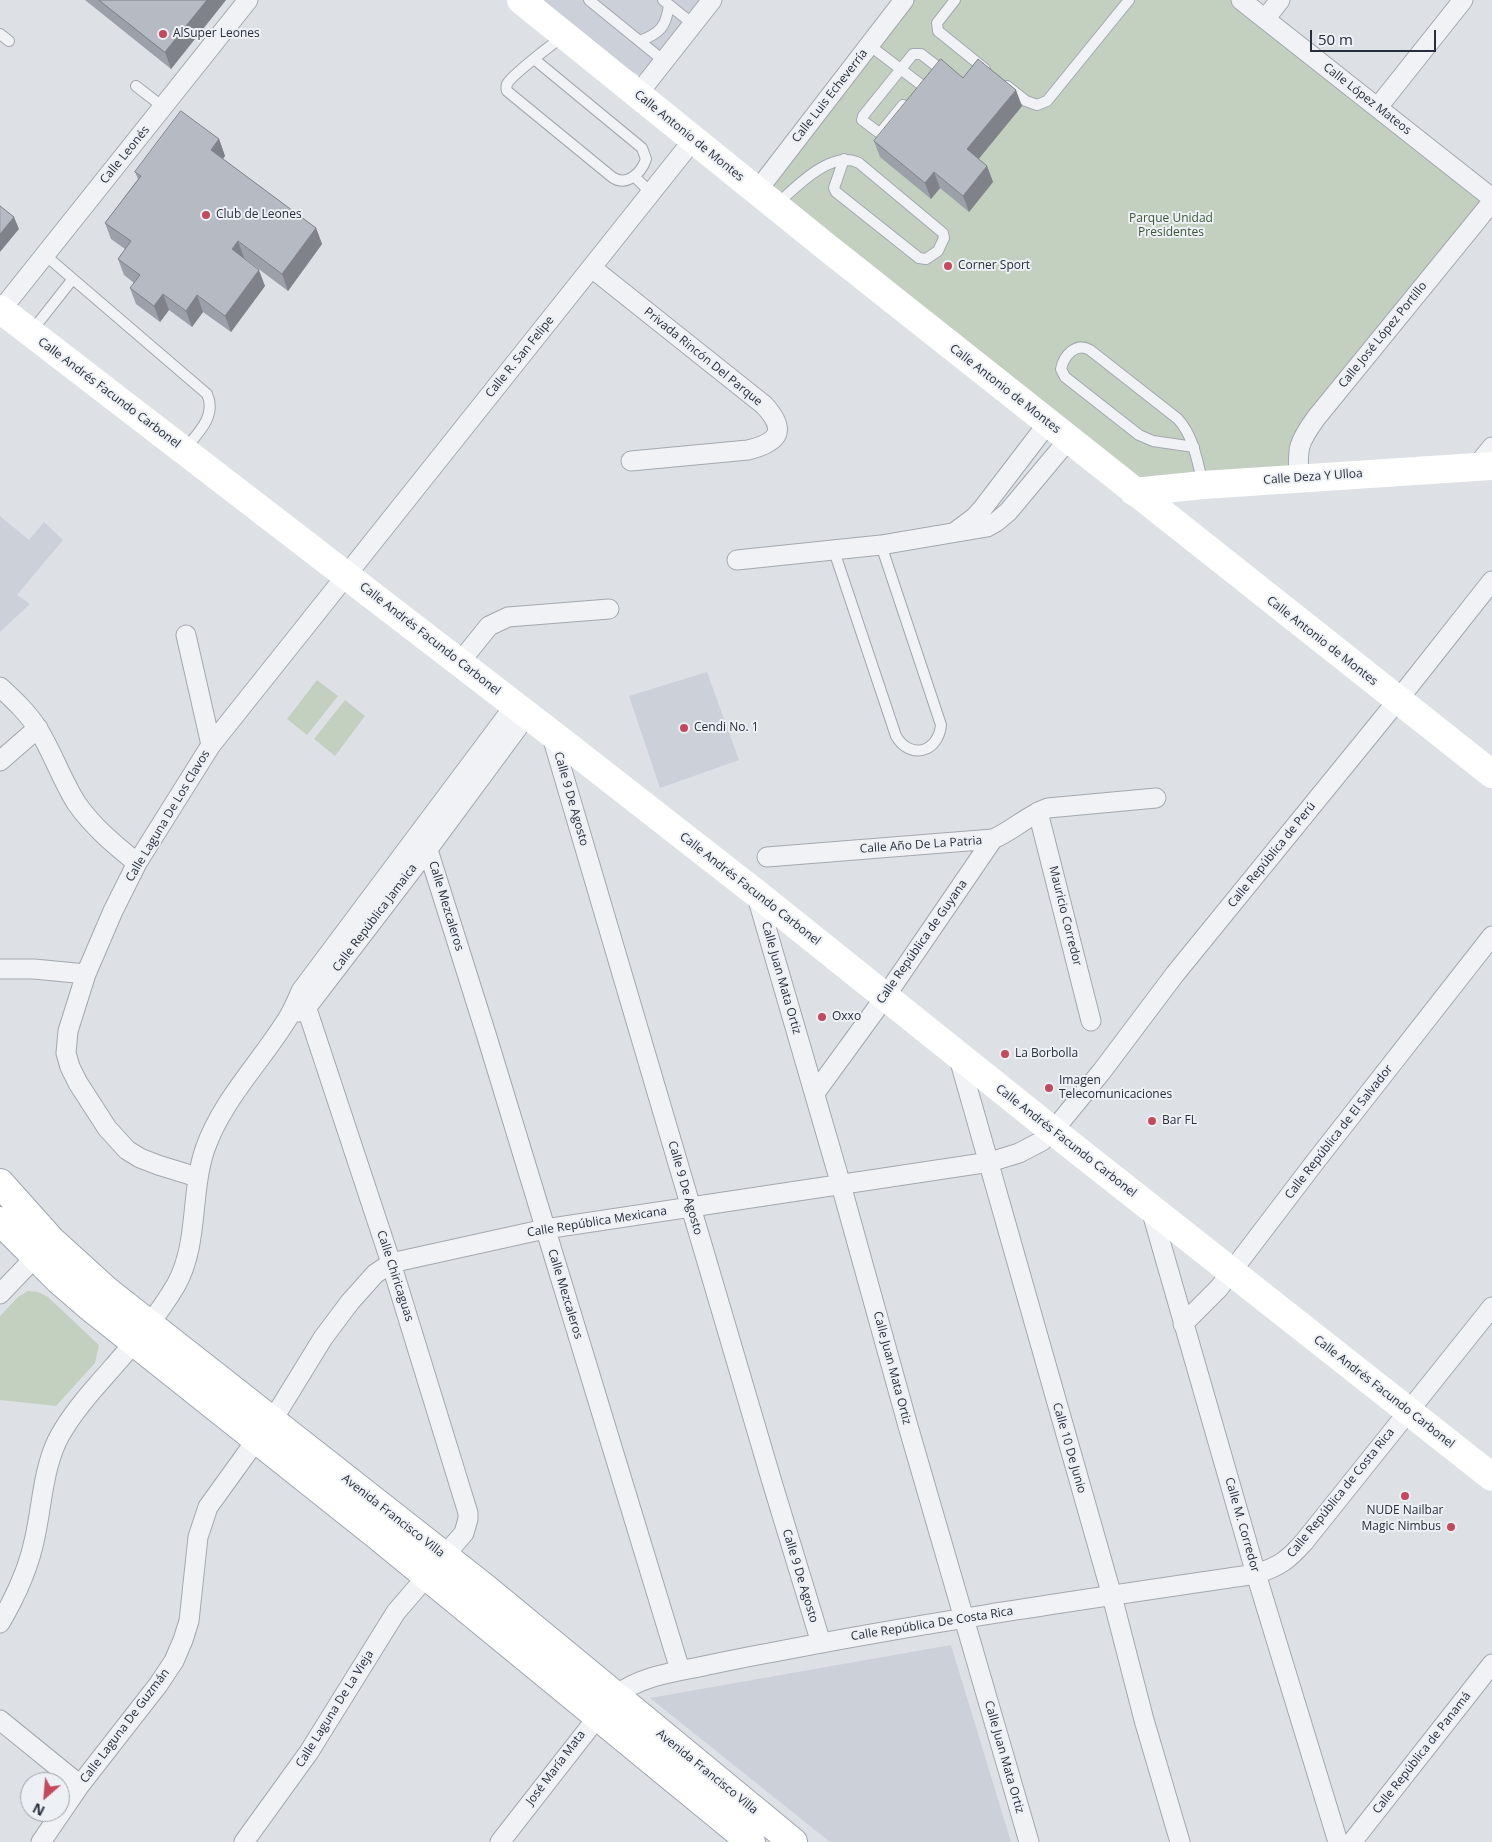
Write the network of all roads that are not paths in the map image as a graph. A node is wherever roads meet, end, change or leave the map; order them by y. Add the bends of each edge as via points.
1 (248, 0) edge
2 (521, 0) edge
3 (589, 0) edge
4 (712, 0) edge
5 (904, 0) edge
6 (955, 0) edge
7 (1129, 0) edge
8 (1241, 0) edge
9 (1280, 0) edge
10 (1463, 0) edge
11 (666, 2) edge
12 (1265, 19) junction
13 (693, 24) junction
14 (0, 34) edge
15 (564, 35) junction
16 (8, 41) dead end
17 (640, 41) junction
18 (870, 45) junction
19 (534, 59) junction
20 (664, 61) junction
21 (901, 70) junction
22 (943, 71) edge
23 (136, 86) dead end
24 (928, 90) edge
25 (638, 94) junction
26 (903, 105) edge
27 (1378, 106) junction
28 (163, 107) junction
29 (693, 140) junction
30 (844, 159) junction
31 (634, 176) junction
32 (651, 193) junction
33 (1492, 198) edge
34 (766, 199) junction
35 (1492, 202) edge
36 (45, 255) junction
37 (592, 268) junction
38 (72, 280) junction
39 (1, 309) edge
40 (30, 332) junction
41 (1059, 431) junction
42 (1194, 447) junction
43 (184, 450) junction
44 (1487, 460) edge
45 (632, 461) dead end
46 (1299, 478) junction
47 (1203, 485) junction
48 (1134, 492) junction
49 (951, 535) junction
50 (881, 545) junction
51 (834, 551) junction
52 (737, 560) dead end
53 (346, 574) junction
54 (1492, 581) edge
55 (609, 609) dead end
56 (186, 635) dead end
57 (460, 662) junction
58 (0, 687) edge
59 (1398, 700) junction
60 (521, 710) junction
61 (38, 728) junction
62 (551, 733) junction
63 (211, 745) junction
64 (0, 761) edge
65 (1492, 774) edge
66 (1156, 798) dead end
67 (1038, 812) junction
68 (993, 839) junction
69 (425, 840) junction
70 (767, 857) dead end
71 (137, 863) junction
72 (756, 893) junction
73 (1492, 936) edge
74 (0, 969) edge
75 (86, 974) junction
76 (885, 997) junction
77 (304, 999) junction
78 (1092, 1020) dead end
79 (958, 1055) junction
80 (814, 1093) junction
81 (1053, 1131) junction
82 (990, 1162) junction
83 (198, 1177) junction
84 (0, 1183) edge
85 (841, 1185) junction
86 (1150, 1206) junction
87 (691, 1208) junction
88 (0, 1220) edge
89 (546, 1229) junction
90 (43, 1249) junction
91 (391, 1263) junction
92 (1232, 1272) junction
93 (0, 1294) edge
94 (1492, 1307) edge
95 (1183, 1324) junction
96 (141, 1332) junction
97 (1409, 1411) junction
98 (264, 1430) junction
99 (1492, 1477) edge
100 (435, 1566) junction
101 (1256, 1574) junction
102 (1112, 1596) junction
103 (965, 1619) junction
104 (0, 1624) edge
105 (821, 1642) junction
106 (1492, 1664) edge
107 (680, 1670) junction
108 (605, 1705) junction
109 (0, 1720) edge
110 (80, 1785) junction
111 (41, 1842) edge
112 (244, 1842) edge
113 (500, 1842) edge
114 (750, 1842) edge
115 (794, 1842) edge
116 (1029, 1842) edge
117 (1180, 1842) edge
118 (1338, 1842) edge
119 (1352, 1842) edge

1 - 28 street, Calle Leonés
2 - 15 main road, Calle Antonio de Montes
3 - 17 lane
4 - 13 street
5 - 18 street, Calle Luis Echeverría
6 - 7 lane via 937,24 938,32 1026,101 1037,105 1047,101
8 - 12 street, Calle López Mateos
9 - 12 street
10 - 27 street
11 - 13 lane
11 - 17 lane via 667,19 656,35
12 - 27 street, Calle López Mateos
13 - 20 street
14 - 16 lane
15 - 19 lane
15 - 25 main road, Calle Antonio de Montes
17 - 20 lane
18 - 21 lane
18 - 34 street, Calle Luis Echeverría
19 - 31 lane via 642,148 646,159
19 - 31 lane via 509,81 506,86 508,93 616,180 626,181
20 - 25 street
21 - 22 lane via 913,54 919,53
21 - 24 lane
21 - 26 lane via 862,120 881,132
23 - 28 lane
25 - 29 main road, Calle Antonio de Montes
27 - 33 street, Calle López Mateos
28 - 36 street, Calle Leonés
29 - 32 street, Calle R. San Felipe
29 - 34 main road, Calle Antonio de Montes
30 - 30 lane via 859,163 943,233 938,251 926,259 919,258 836,192 834,188
30 - 34 lane via 824,166
31 - 32 lane
32 - 37 street, Calle R. San Felipe
34 - 41 main road, Calle Antonio de Montes
35 - 46 street, Calle José López Portillo via 1303,436 1297,455
36 - 38 lane
36 - 39 street, Calle Leonés
37 - 45 street, Privada Rincón Del Parque via 764,405 778,425 772,440 761,447
37 - 53 street, Calle R. San Felipe
38 - 40 lane
38 - 43 lane via 206,394 211,409 209,417
39 - 40 main road, Calle Andrés Facundo Carbonel
40 - 43 main road, Calle Andrés Facundo Carbonel
41 - 48 main road, Calle Antonio de Montes
41 - 49 street via 975,517
41 - 49 street via 1008,512 982,529
42 - 42 lane via 1178,419 1090,350 1081,346 1068,356 1061,369 1065,377 1139,435 1158,443
42 - 47 lane
43 - 53 main road, Calle Andrés Facundo Carbonel
44 - 46 main road, Calle Deza Y Ulloa
46 - 47 main road, Calle Deza Y Ulloa
47 - 48 main road, Calle Deza Y Ulloa
48 - 59 main road, Calle Antonio de Montes
49 - 50 street
50 - 51 street
50 - 51 lane via 941,725 933,745 918,751 904,747 896,736
51 - 52 street
53 - 57 main road, Calle Andrés Facundo Carbonel
53 - 63 street, Calle Laguna De Los Clavos
54 - 59 street, Calle República de Perú
55 - 57 street via 508,616 489,626
56 - 63 street
57 - 60 main road, Calle Andrés Facundo Carbonel
58 - 61 street
59 - 65 main road, Calle Antonio de Montes
59 - 81 street, Calle República de Perú via 1175,974
60 - 62 main road, Calle Andrés Facundo Carbonel
60 - 69 street, Calle República Jamaica
61 - 64 street
61 - 71 street via 86,816
62 - 72 main road, Calle Andrés Facundo Carbonel
62 - 87 street, Calle 9 De Agosto
63 - 71 street, Calle Laguna De Los Clavos
66 - 67 street, Calle Año De La Patria via 1055,806
67 - 68 street, Calle Año De La Patria
67 - 78 street, Mauricio Corredor
68 - 70 street, Calle Año De La Patria
68 - 76 street, Calle República de Guyana
69 - 77 street, Calle República Jamaica
69 - 89 street, Calle Mezcaleros
71 - 75 street, Calle Laguna De Los Clavos
72 - 76 main road, Calle Andrés Facundo Carbonel
72 - 80 street, Calle Juan Mata Ortiz
73 - 92 street, Calle República de El Salvador
74 - 75 street
75 - 83 street, Calle Laguna De Los Clavos via 66,1043 70,1067 78,1084 107,1128 127,1150 158,1165
76 - 79 main road, Calle Andrés Facundo Carbonel
76 - 80 street, Calle República de Guyana
77 - 83 street, Calle República Jamaica via 219,1120 206,1148
77 - 91 street, Calle Chiricaguas
79 - 81 main road, Calle Andrés Facundo Carbonel
79 - 82 street, Calle 10 De Junio
80 - 85 street, Calle Juan Mata Ortiz
81 - 82 street, Calle República Mexicana via 1042,1141 1018,1153
81 - 86 main road, Calle Andrés Facundo Carbonel
82 - 85 street, Calle República Mexicana
82 - 102 street, Calle 10 De Junio
83 - 96 street, Calle República Jamaica via 183,1269 168,1298
84 - 90 main road, Avenida Francisco Villa
85 - 87 street, Calle República Mexicana
85 - 103 street, Calle Juan Mata Ortiz
86 - 92 main road, Calle Andrés Facundo Carbonel
86 - 95 street, Calle M. Corredor
87 - 89 street, Calle República Mexicana
87 - 105 street, Calle 9 De Agosto
88 - 90 main road, Avenida Francisco Villa
89 - 91 street, Calle República Mexicana
89 - 107 street, Calle Mezcaleros
90 - 93 street
90 - 96 main road, Avenida Francisco Villa via 60,1281
91 - 98 street, Calle República Mexicana via 375,1274 350,1302
91 - 100 street, Calle Chiricaguas via 468,1513 464,1533
92 - 95 street, Calle República de El Salvador
92 - 97 main road, Calle Andrés Facundo Carbonel
94 - 97 street, Calle República de Costa Rica
95 - 101 street, Calle M. Corredor
96 - 98 main road, Avenida Francisco Villa
96 - 104 street, Calle República Jamaica via 76,1410 56,1443 48,1465 30,1561
97 - 99 main road, Calle Andrés Facundo Carbonel
97 - 101 street, Calle República de Costa Rica via 1293,1555 1277,1567
98 - 100 main road, Avenida Francisco Villa
98 - 110 street, Calle Laguna De Guzmán via 218,1492 202,1521 189,1622 174,1661
100 - 108 main road, Avenida Francisco Villa via 485,1588
100 - 112 street, Calle Laguna De La Vieja via 396,1612 309,1752
101 - 102 street, Calle República De Costa Rica
101 - 118 street, Calle M. Corredor
102 - 103 street, Calle República De Costa Rica
102 - 117 street, Calle 10 De Junio
103 - 105 street, Calle República De Costa Rica
103 - 116 street, Calle Juan Mata Ortiz
105 - 107 street, Calle República De Costa Rica
106 - 119 street, Calle República de Panamá
107 - 108 street, Calle República De Costa Rica via 640,1680
108 - 113 street, José María Mata
108 - 114 main road, Avenida Francisco Villa
108 - 115 main road, Avenida Francisco Villa
109 - 110 street
110 - 111 street, Calle Laguna De Guzmán

